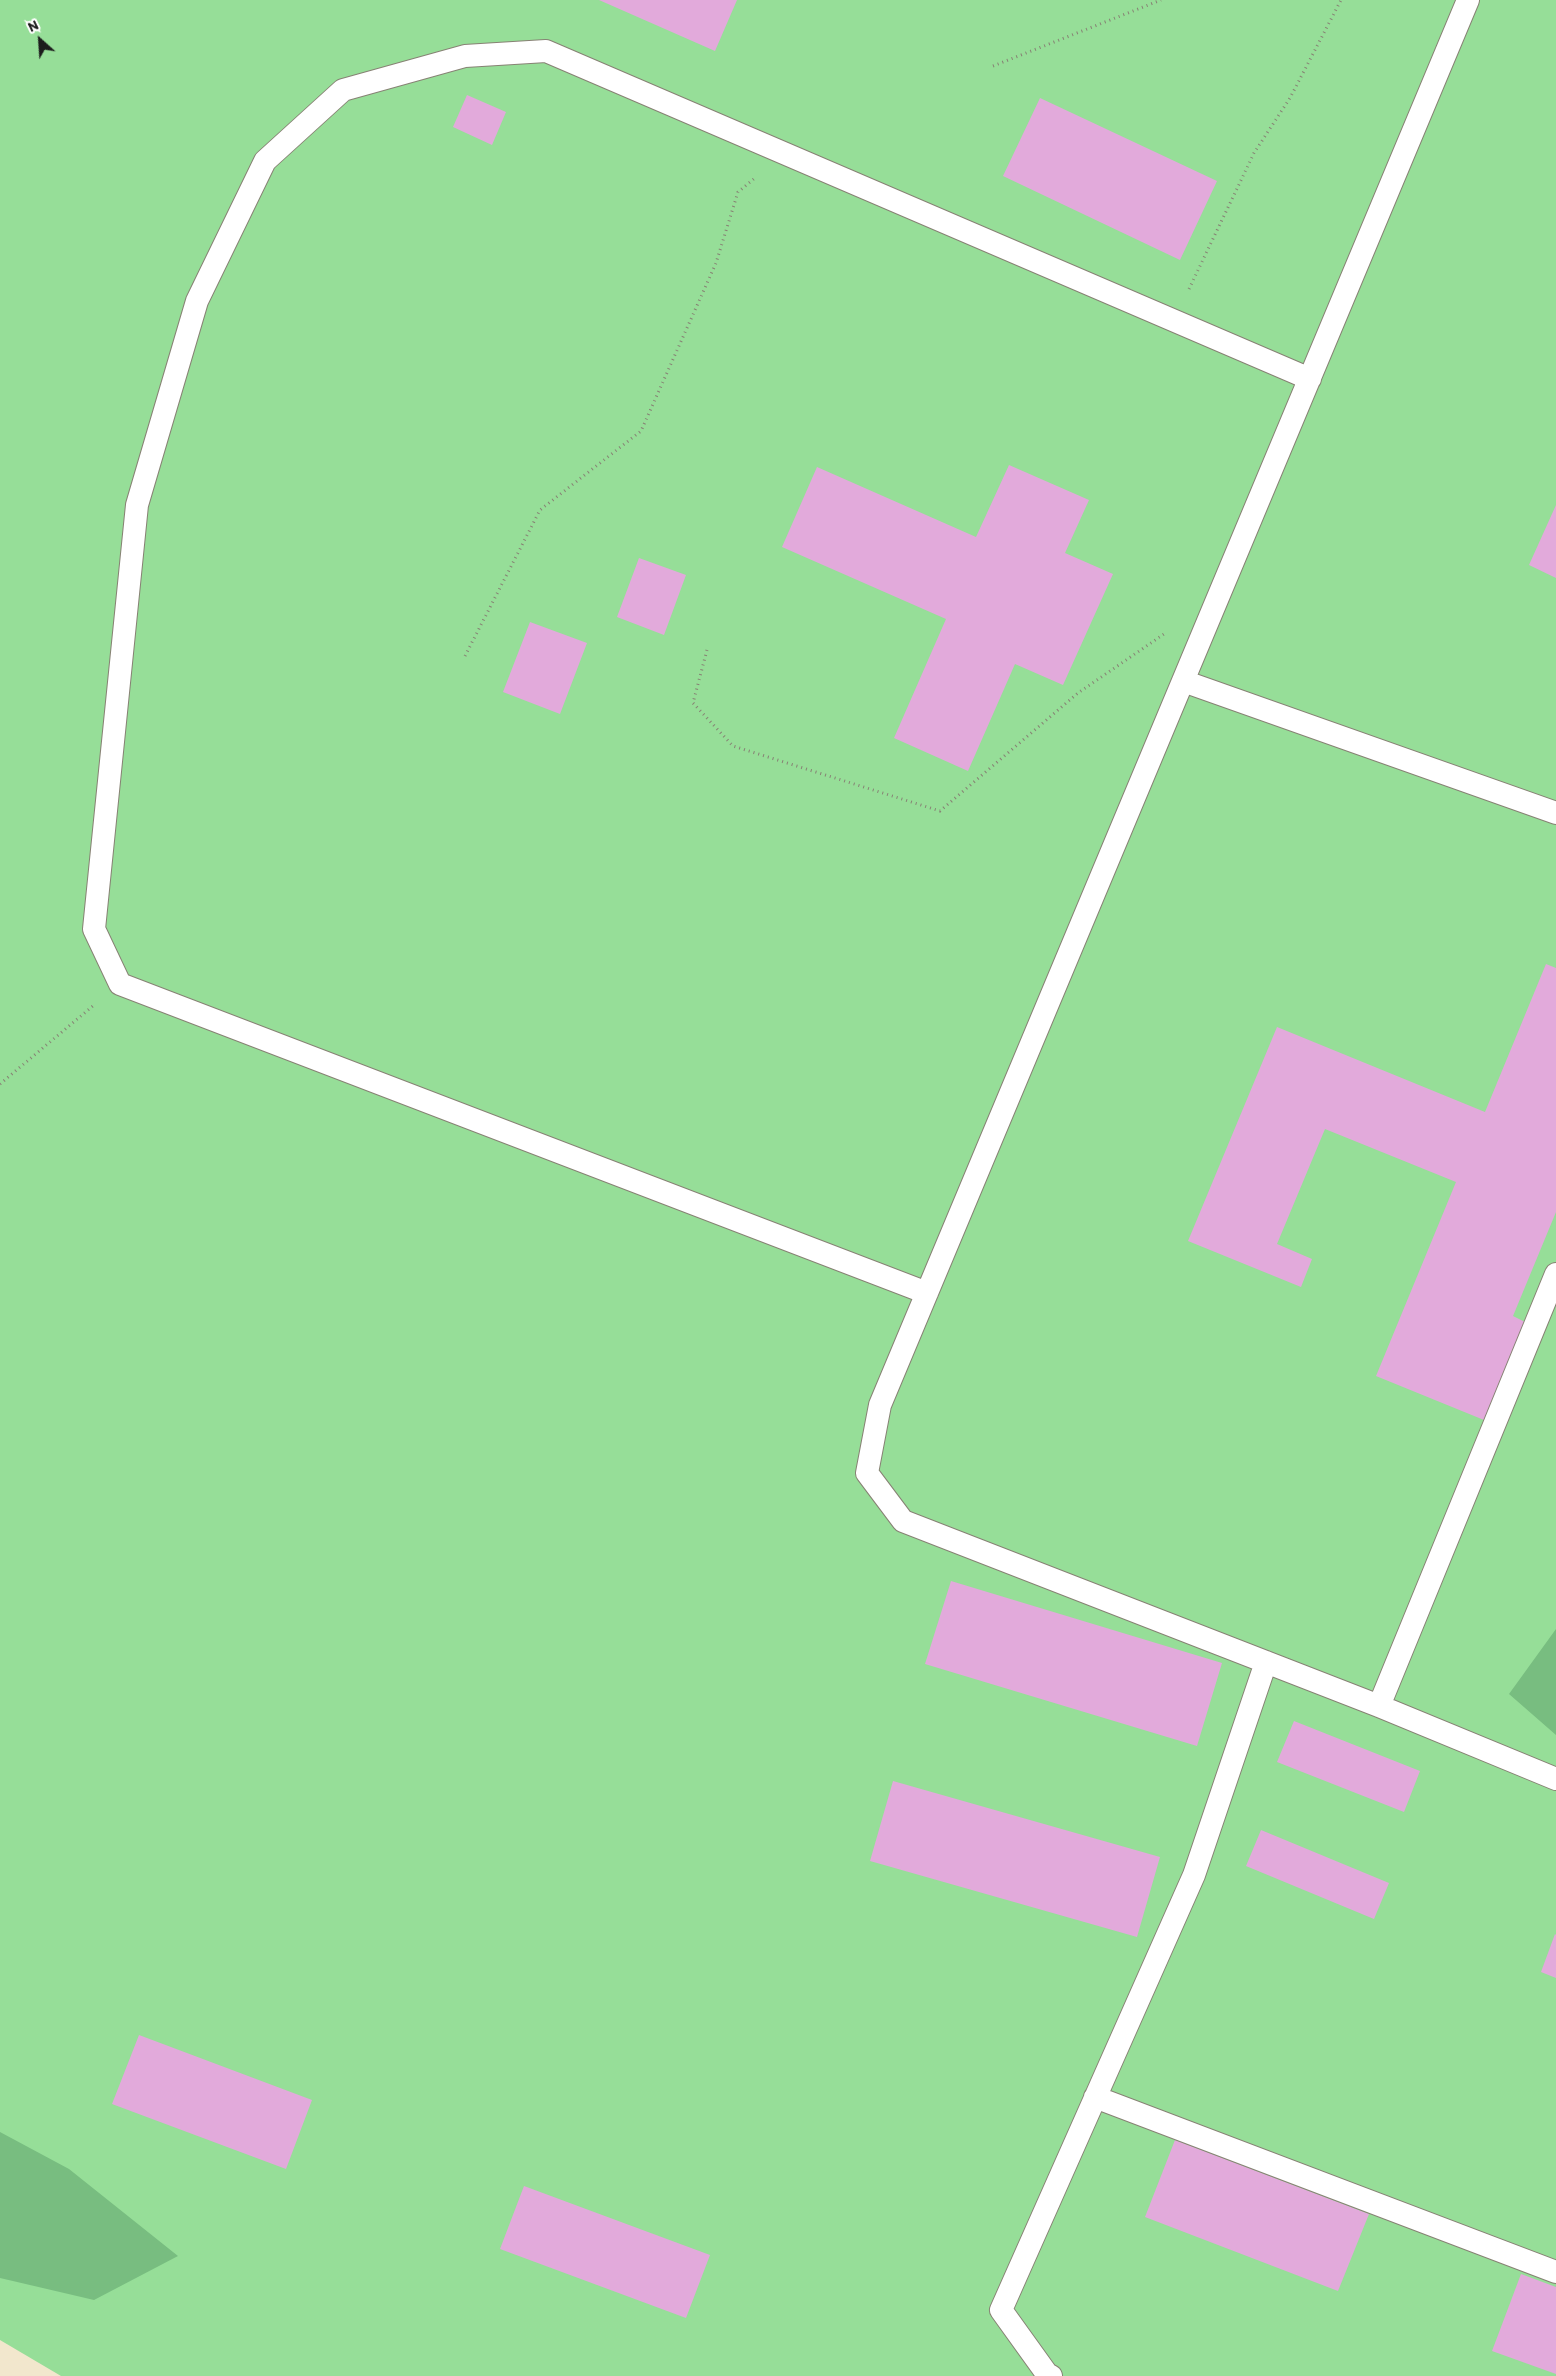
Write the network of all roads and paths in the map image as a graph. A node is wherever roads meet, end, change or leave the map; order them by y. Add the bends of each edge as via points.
1 (1160, 0) edge
2 (1340, 0) edge
3 (1468, 0) edge
4 (993, 66) dead end
5 (784, 153) junction
6 (1174, 321) junction
7 (1310, 379) junction
8 (1166, 632) dead end
9 (707, 650) dead end
10 (465, 656) dead end
11 (1183, 681) junction
12 (1556, 813) edge
13 (120, 984) junction
14 (0, 1084) edge
15 (1556, 1274) edge
16 (927, 1292) junction
17 (1266, 1662) junction
18 (1379, 1706) junction
19 (1556, 1779) edge
20 (1095, 2097) junction
21 (1556, 2272) edge
22 (1051, 2376) edge

1 - 4 path
2 - 6 path via 1290,98 1254,153
3 - 7 lane
5 - 6 lane
5 - 10 path via 738,192 716,263 641,431 540,510
5 - 13 lane via 546,51 465,56 343,90 265,161 197,302 137,505 94,929
6 - 7 lane
7 - 11 lane
8 - 9 path via 1078,693 940,811 733,746 693,703
11 - 12 lane
11 - 16 lane
13 - 14 path
13 - 16 lane
15 - 18 lane
16 - 17 lane via 880,1406 867,1473 903,1521
17 - 18 lane
17 - 20 lane via 1194,1875
18 - 19 lane
20 - 21 lane
20 - 22 lane via 1001,2310

